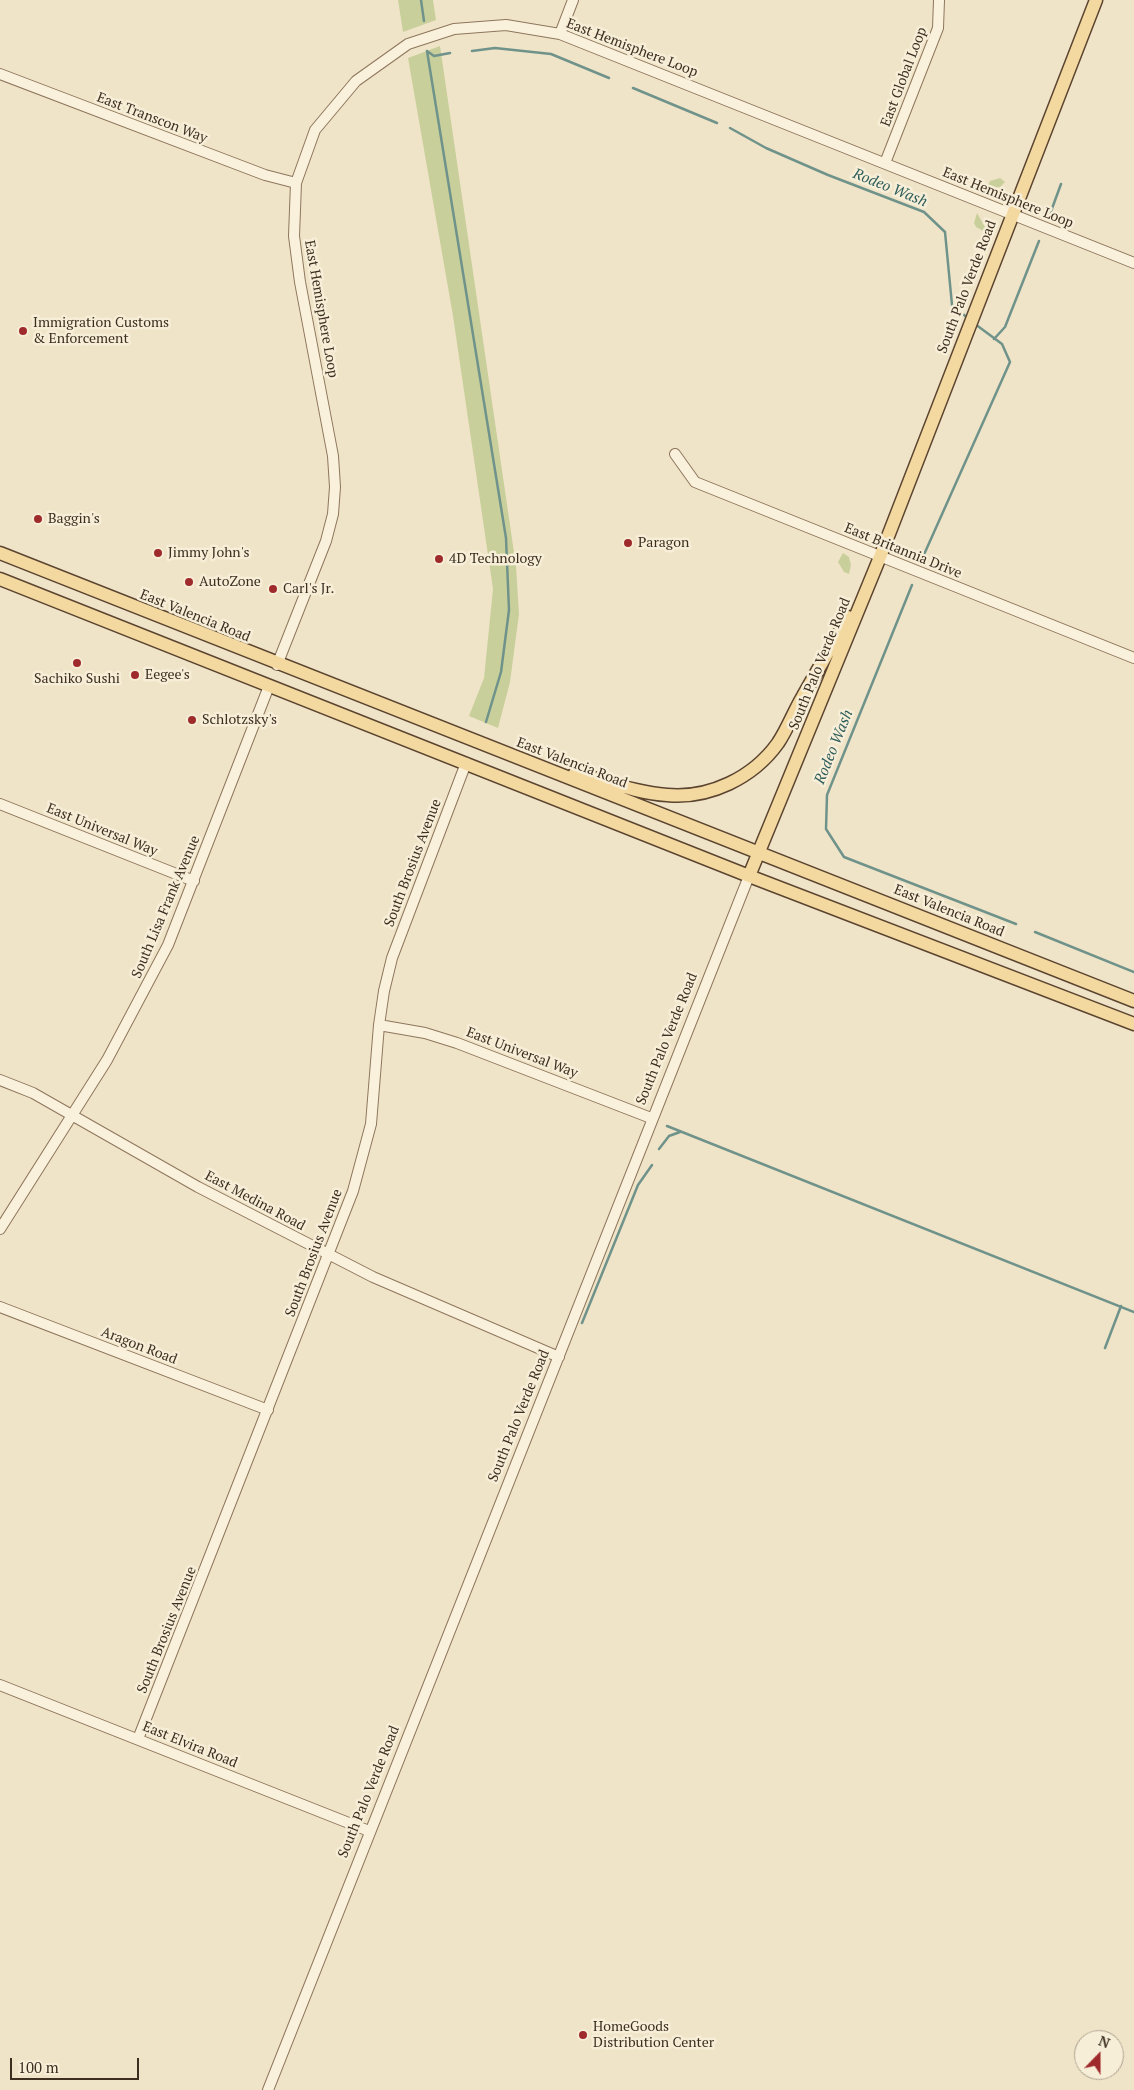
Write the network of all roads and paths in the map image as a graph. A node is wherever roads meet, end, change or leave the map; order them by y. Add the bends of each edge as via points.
1 (573, 0) edge
2 (939, 0) edge
3 (1096, 0) edge
4 (560, 34) junction
5 (0, 74) edge
6 (885, 163) junction
7 (296, 182) junction
8 (1011, 214) junction
9 (1134, 263) edge
10 (675, 454) dead end
11 (0, 553) edge
12 (880, 557) junction
13 (873, 574) junction
14 (0, 579) edge
15 (1134, 658) edge
16 (278, 665) junction
17 (269, 686) junction
18 (514, 756) junction
19 (466, 764) junction
20 (0, 804) edge
21 (760, 853) junction
22 (749, 876) junction
23 (194, 881) junction
24 (1134, 1000) edge
25 (1134, 1024) edge
26 (379, 1025) junction
27 (0, 1080) edge
28 (71, 1115) junction
29 (652, 1118) junction
30 (0, 1229) edge
31 (328, 1255) junction
32 (0, 1307) edge
33 (559, 1357) junction
34 (268, 1410) junction
35 (0, 1685) edge
36 (138, 1739) junction
37 (370, 1831) junction
38 (268, 2090) edge

1 - 4 street
2 - 6 street, East Global Loop via 938,28
3 - 8 main road, South Palo Verde Road
4 - 6 street, East Hemisphere Loop
4 - 7 street, East Hemisphere Loop via 506,24 454,30 408,44 356,81 315,130
5 - 7 street, East Transcon Way via 265,175
6 - 8 street, East Hemisphere Loop
7 - 16 street, East Hemisphere Loop via 294,236 333,456 335,487 326,541
8 - 9 street, East Hemisphere Loop
8 - 12 main road, South Palo Verde Road
10 - 12 street, East Britannia Drive via 695,482
11 - 16 main road, East Valencia Road
12 - 13 main road, South Palo Verde Road
12 - 15 street, East Britannia Drive
13 - 18 main road via 778,742 757,765 738,779 712,791 668,796
13 - 21 main road, South Palo Verde Road
14 - 17 main road
16 - 17 main road
16 - 18 main road, East Valencia Road
17 - 19 main road
17 - 23 street, South Lisa Frank Avenue
18 - 21 main road, East Valencia Road
19 - 22 main road
19 - 26 street, South Brosius Avenue via 392,958
20 - 23 street, East Universal Way
21 - 22 main road, South Palo Verde Road
21 - 24 main road, East Valencia Road
22 - 25 main road
22 - 29 street, South Palo Verde Road
23 - 28 street, South Lisa Frank Avenue via 140,1002
26 - 29 street, East Universal Way via 425,1033 457,1043
26 - 31 street, South Brosius Avenue via 371,1124 353,1191
27 - 28 street, East Medina Road via 33,1093
28 - 30 street, South Lisa Frank Avenue
28 - 31 street, East Medina Road
29 - 33 street, South Palo Verde Road
31 - 33 street, East Medina Road
31 - 34 street, South Brosius Avenue
32 - 34 street, Aragon Road
33 - 37 street, South Palo Verde Road
34 - 36 street, South Brosius Avenue
35 - 36 street, East Elvira Road
36 - 37 street, East Elvira Road
37 - 38 street, South Palo Verde Road

